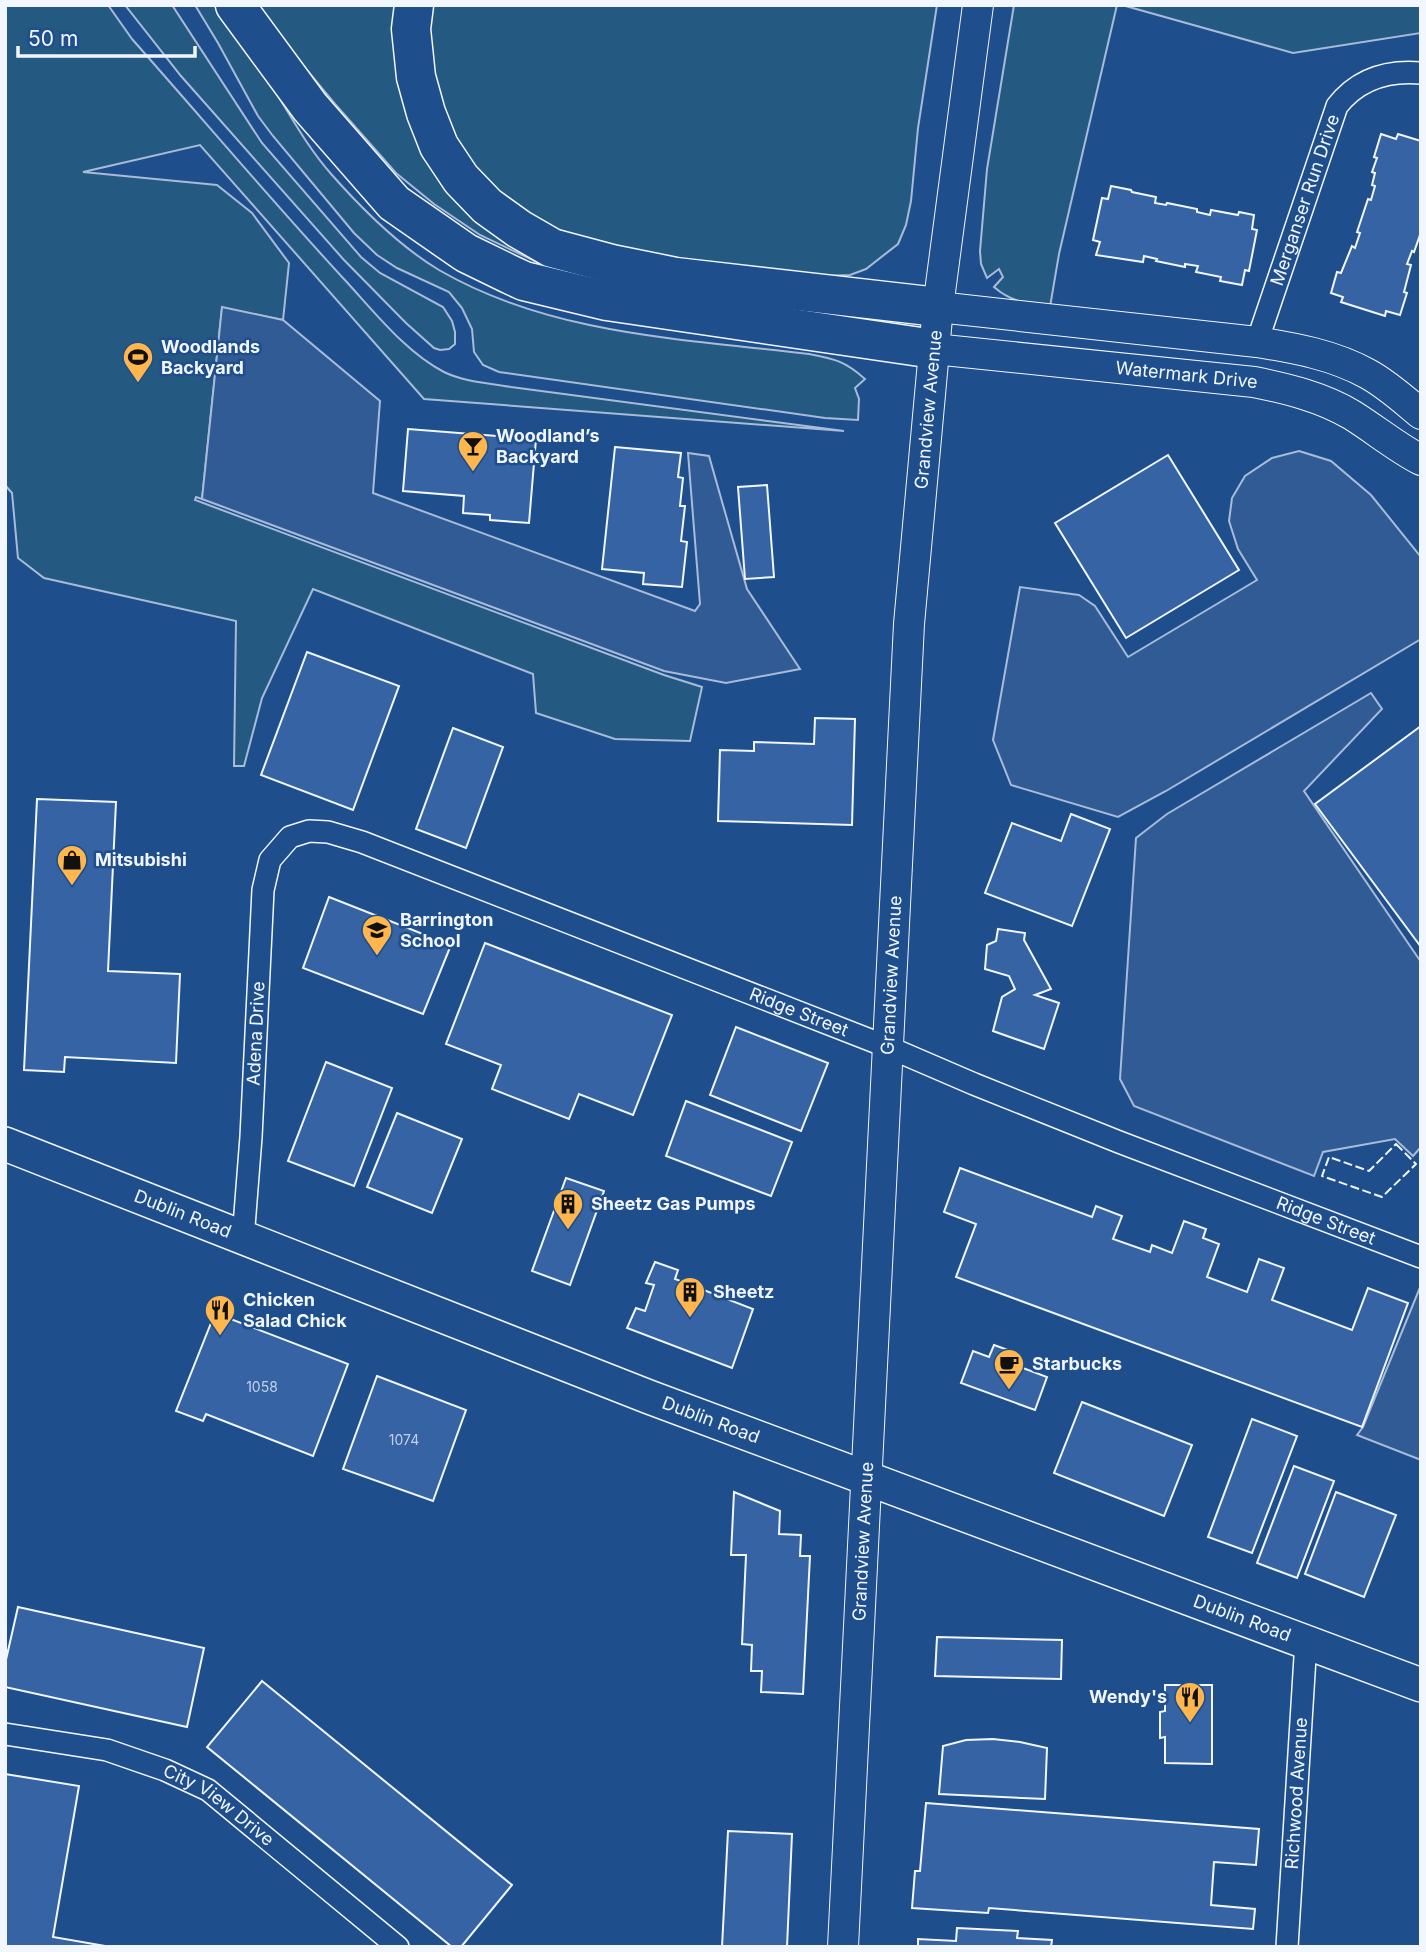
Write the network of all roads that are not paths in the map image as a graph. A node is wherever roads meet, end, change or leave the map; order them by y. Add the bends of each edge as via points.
1 (235, 5) edge
2 (414, 5) edge
3 (978, 5) edge
4 (1421, 73) edge
5 (938, 307) junction
6 (1257, 342) junction
7 (934, 349) junction
8 (1421, 414) edge
9 (1421, 460) edge
10 (290, 837) joint
11 (888, 1046) junction
12 (5, 1144) edge
13 (243, 1239) junction
14 (1421, 1257) edge
15 (866, 1479) junction
16 (1306, 1641) junction
17 (1421, 1685) edge
18 (5, 1734) edge
19 (398, 1947) edge
20 (843, 1947) edge
21 (1287, 1947) edge

1 - 7 highway via 310,107 394,203 466,253 498,269 524,281 607,301
2 - 5 highway via 411,29 416,77 439,146 487,206 519,229 552,248 676,277
3 - 5 main road, Grandview Avenue
4 - 6 street, Merganser Run Drive via 1384,74 1357,86 1337,106
5 - 6 main road
5 - 7 main road, Grandview Avenue
6 - 8 main road via 1300,348 1368,374
7 - 9 main road, Watermark Drive via 1280,387 1340,409
7 - 11 main road, Grandview Avenue via 909,624
10 - 11 street, Ridge Street via 328,832 362,842
10 - 13 street, Adena Drive via 270,860 263,890
11 - 14 street, Ridge Street via 1107,1137
11 - 15 main road, Grandview Avenue
12 - 13 main road, Dublin Road
13 - 15 main road, Dublin Road
15 - 16 main road, Dublin Road
15 - 20 main road, Grandview Avenue
16 - 17 main road, Dublin Road
16 - 21 street, Richwood Avenue
18 - 19 street, City View Drive via 107,1750 208,1790

